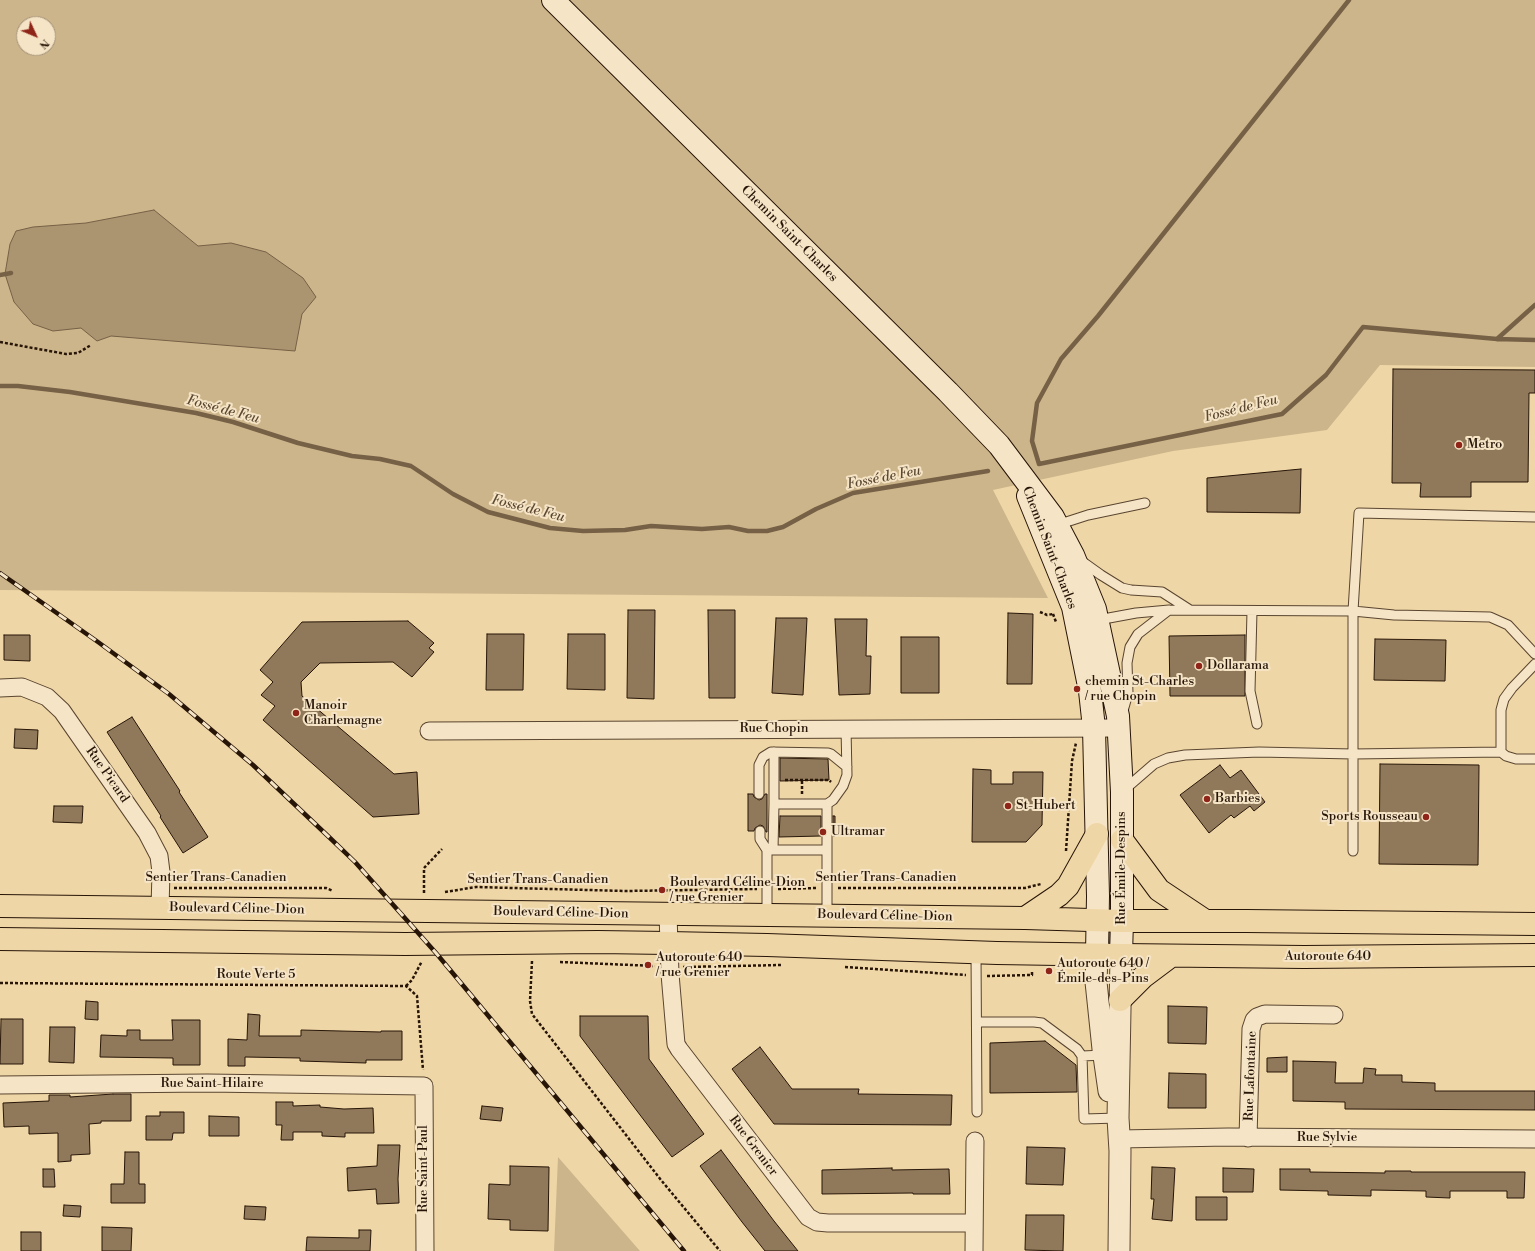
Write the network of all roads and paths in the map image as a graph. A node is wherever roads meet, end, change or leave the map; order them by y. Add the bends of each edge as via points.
1 (553, 0) edge
2 (0, 342) edge
3 (91, 345) dead end
4 (1145, 503) dead end
5 (1535, 517) edge
6 (1050, 527) junction
7 (1073, 555) junction
8 (1169, 610) junction
9 (1190, 610) junction
10 (1252, 611) junction
11 (1354, 611) junction
12 (1040, 612) dead end
13 (1053, 614) dead end
14 (1088, 622) junction
15 (1535, 654) edge
16 (1535, 664) edge
17 (0, 688) edge
18 (1257, 724) dead end
19 (846, 728) junction
20 (1094, 728) junction
21 (1119, 728) junction
22 (428, 731) dead end
23 (1076, 744) dead end
24 (774, 752) junction
25 (1501, 752) junction
26 (1353, 754) junction
27 (1535, 759) edge
28 (847, 767) junction
29 (779, 780) dead end
30 (829, 780) dead end
31 (1122, 792) junction
32 (759, 794) dead end
33 (774, 804) junction
34 (827, 804) junction
35 (760, 832) dead end
36 (1097, 834) junction
37 (1122, 840) junction
38 (442, 850) dead end
39 (770, 850) junction
40 (827, 850) junction
41 (1352, 851) dead end
42 (1065, 853) dead end
43 (1042, 883) dead end
44 (827, 888) junction
45 (767, 889) junction
46 (340, 893) dead end
47 (439, 893) dead end
48 (432, 894) dead end
49 (424, 895) junction
50 (417, 896) dead end
51 (160, 898) junction
52 (0, 906) edge
53 (668, 914) junction
54 (767, 915) junction
55 (827, 916) junction
56 (1025, 918) junction
57 (1097, 920) junction
58 (1204, 920) junction
59 (1122, 921) junction
60 (1535, 924) edge
61 (0, 939) edge
62 (668, 943) junction
63 (976, 952) junction
64 (1097, 954) junction
65 (1535, 954) edge
66 (1121, 955) junction
67 (1171, 956) junction
68 (540, 961) dead end
69 (555, 962) dead end
70 (784, 965) dead end
71 (669, 967) junction
72 (838, 967) dead end
73 (1032, 971) dead end
74 (977, 976) junction
75 (0, 983) edge
76 (1120, 1000) junction
77 (1334, 1015) dead end
78 (977, 1022) junction
79 (1104, 1055) junction
80 (1082, 1056) junction
81 (0, 1085) edge
82 (424, 1086) junction
83 (977, 1112) dead end
84 (1119, 1129) junction
85 (1248, 1138) junction
86 (1535, 1139) edge
87 (975, 1141) dead end
88 (974, 1223) junction
89 (425, 1251) edge
90 (720, 1251) edge
91 (974, 1251) edge
92 (1119, 1251) edge

1 - 6 main road, Chemin Saint-Charles via 989,434 1020,472
2 - 3 path via 66,354 78,353
4 - 6 lane via 1088,515
5 - 11 lane via 1359,513
6 - 7 main road, Chemin Saint-Charles
6 - 14 main road, Chemin Saint-Charles via 1070,598
7 - 9 lane via 1122,588 1162,592
7 - 14 main road, Chemin Saint-Charles via 1093,602
8 - 9 lane
8 - 14 lane
8 - 21 lane via 1138,634 1130,646 1127,663 1128,693
9 - 10 lane
10 - 11 lane
10 - 18 lane via 1250,691
11 - 15 lane via 1394,615 1490,617 1508,625
11 - 26 lane
12 - 13 path
14 - 20 main road, Rue Émile-Despins via 1090,697
14 - 21 main road, Rue Émile-Despins via 1116,704
16 - 25 lane via 1504,699 1501,710
17 - 51 street, Rue Picard via 22,687 47,697 62,711 147,833 159,856
19 - 20 street, Rue Chopin
19 - 22 street, Rue Chopin
19 - 28 lane
20 - 21 street, Rue Chopin
20 - 36 main road, Rue Émile-Despins
21 - 31 main road, Rue Émile-Despins
23 - 42 path via 1073,751
24 - 28 lane via 828,753
24 - 32 lane via 766,754 759,765
24 - 33 lane
25 - 26 lane
25 - 27 lane via 1516,759
26 - 31 lane via 1259,752 1185,755 1168,758 1148,768
26 - 41 lane
28 - 34 lane via 843,786
29 - 30 path
31 - 37 main road, Rue Émile-Despins
33 - 34 lane
33 - 39 lane
34 - 40 lane
35 - 39 lane via 760,839
36 - 56 main road via 1068,886
36 - 57 main road, Rue Émile-Despins
37 - 58 main road via 1159,890
37 - 59 main road, Rue Émile-Despins
38 - 49 path via 424,868
39 - 40 lane
39 - 45 lane
40 - 44 lane
43 - 44 path, Sentier Trans-Canadien via 1031,888
44 - 45 path, Sentier Trans-Canadien
44 - 55 lane
45 - 47 path, Sentier Trans-Canadien via 626,891 476,887
45 - 54 lane
46 - 51 path, Sentier Trans-Canadien via 326,888
48 - 49 path
49 - 50 path
51 - 52 main road, Boulevard Céline-Dion
51 - 53 main road, Boulevard Céline-Dion
53 - 54 main road, Boulevard Céline-Dion
53 - 62 street, Rue Grenier
54 - 55 main road, Boulevard Céline-Dion
55 - 56 main road, Boulevard Céline-Dion
56 - 57 main road, Boulevard Céline-Dion
57 - 59 main road, Boulevard Céline-Dion
57 - 64 main road, Rue Émile-Despins
58 - 59 main road
58 - 60 main road
59 - 66 main road, Rue Émile-Despins
61 - 62 main road via 405,944
62 - 63 main road
62 - 71 street, Rue Grenier
63 - 64 main road
63 - 74 lane
64 - 66 main road
64 - 79 street, Rue Émile-Despins via 1096,982
65 - 67 main road, Autoroute 640
66 - 67 main road, Autoroute 640
66 - 76 street, Rue Émile-Despins
67 - 76 main road via 1143,977
68 - 90 path via 532,961 532,1014
69 - 71 path
70 - 71 path
71 - 88 street, Rue Grenier via 675,1038 679,1049 811,1219 828,1223
72 - 74 path
73 - 74 path via 1032,975
74 - 78 lane
75 - 82 path, Route Verte 5 via 406,986 417,996
76 - 84 street, Rue Émile-Despins
77 - 85 street, Rue Lafontaine via 1265,1014 1254,1020 1251,1029
78 - 80 lane via 1038,1022 1077,1049
78 - 83 lane
79 - 80 lane
79 - 84 street, Rue Émile-Despins
80 - 84 lane via 1084,1118
81 - 82 street, Rue Saint-Hilaire via 207,1083
82 - 89 street, Rue Saint-Paul
84 - 85 street, Rue Sylvie
84 - 92 street, Rue Émile-Despins
85 - 86 street, Rue Sylvie
87 - 88 street
88 - 91 street

